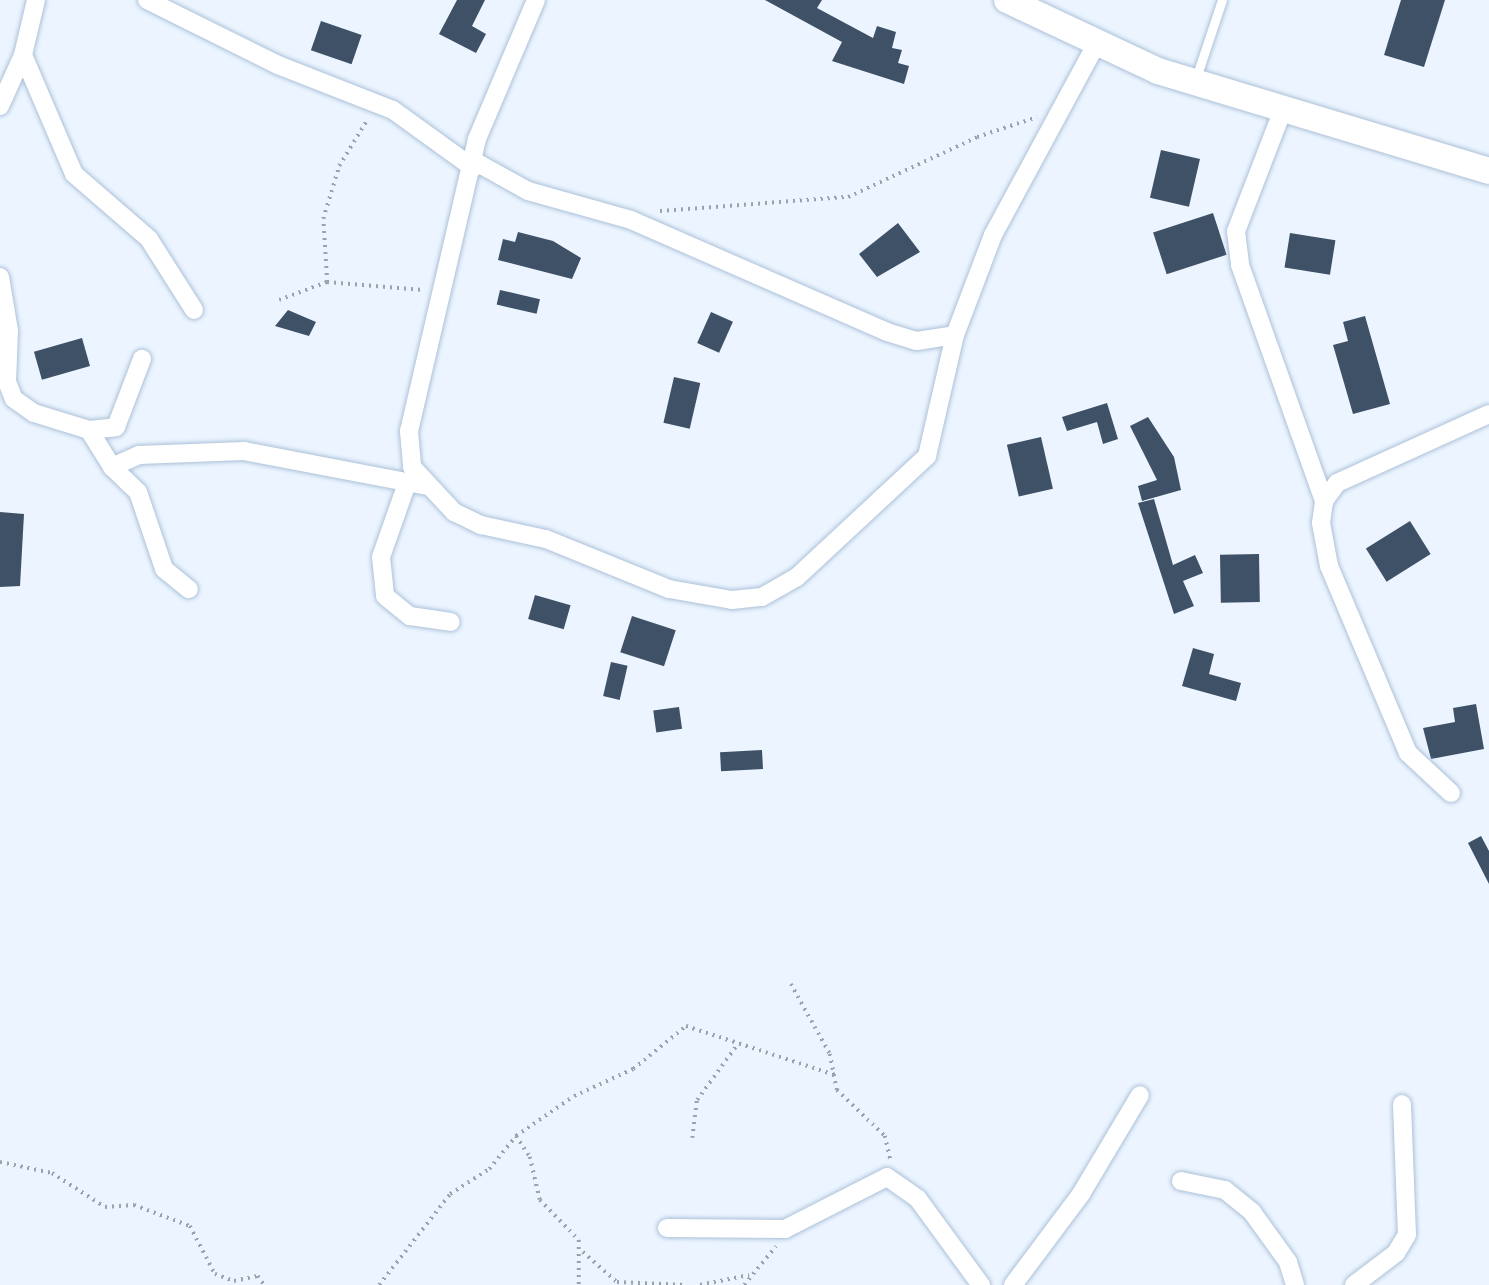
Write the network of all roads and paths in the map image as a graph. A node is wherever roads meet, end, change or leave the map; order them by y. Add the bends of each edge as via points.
1 (36, 0) edge
2 (148, 0) edge
3 (536, 0) edge
4 (1007, 0) edge
5 (1222, 0) edge
6 (1097, 43) junction
7 (23, 55) junction
8 (1195, 83) junction
9 (378, 103) junction
10 (0, 106) edge
11 (1282, 112) junction
12 (1056, 113) junction
13 (474, 164) junction
14 (1489, 171) edge
15 (650, 211) dead end
16 (0, 277) edge
17 (327, 282) junction
18 (442, 286) junction
19 (279, 300) dead end
20 (194, 310) dead end
21 (955, 335) junction
22 (142, 359) dead end
23 (7, 404) edge
24 (1489, 414) edge
25 (89, 430) junction
26 (112, 467) junction
27 (406, 486) junction
28 (428, 486) junction
29 (1324, 501) junction
30 (189, 589) dead end
31 (451, 622) dead end
32 (1451, 793) dead end
33 (791, 984) dead end
34 (737, 1045) junction
35 (835, 1075) junction
36 (1140, 1095) dead end
37 (1402, 1104) dead end
38 (516, 1136) junction
39 (692, 1138) dead end
40 (0, 1163) edge
41 (887, 1177) junction
42 (1181, 1181) dead end
43 (667, 1228) dead end
44 (785, 1229) junction
45 (581, 1251) junction
46 (749, 1275) junction
47 (264, 1285) edge
48 (379, 1285) edge
49 (579, 1285) edge
50 (687, 1285) edge
51 (700, 1285) edge
52 (744, 1285) edge
53 (981, 1285) edge
54 (1013, 1285) edge
55 (1295, 1285) edge
56 (1354, 1285) edge

1 - 7 street
2 - 9 street via 278,65
3 - 13 street via 489,104
4 - 6 main road
5 - 8 lane
6 - 8 main road
6 - 12 street
7 - 10 street
7 - 20 street via 74,174 149,239
8 - 11 main road
9 - 13 street
9 - 17 path via 332,183 323,219
11 - 14 main road
11 - 29 street via 1236,231 1240,265
12 - 15 path via 977,137 848,197 771,207
12 - 21 street via 993,235
13 - 18 street
13 - 21 street via 528,191 631,220 887,332 916,341
16 - 23 street via 9,331
17 - 18 path via 418,291
17 - 19 path
18 - 28 street via 409,431 412,467
21 - 28 street via 927,456 797,577 762,597 732,600 669,589 547,539 481,525 454,512
22 - 25 street via 116,427
23 - 25 street
24 - 29 street via 1360,468
25 - 26 street
26 - 27 street via 139,455 244,451
26 - 30 street via 138,492 164,569
27 - 28 street
27 - 31 street via 381,557 384,596 410,616
29 - 32 street via 1329,566 1382,698 1408,754
33 - 35 path
34 - 35 path
34 - 38 path via 685,1026 633,1069 574,1096
34 - 39 path via 697,1100
35 - 41 path via 840,1094 890,1145
36 - 54 street via 1081,1195
37 - 56 street via 1407,1235 1396,1254
38 - 45 path via 533,1164 540,1200 571,1227
38 - 48 path via 489,1169 450,1194
40 - 47 path via 52,1173 105,1206 134,1205 190,1226 215,1274 234,1281 258,1276
41 - 44 street
41 - 53 street via 918,1199
42 - 55 street via 1225,1190 1252,1212 1288,1262
43 - 44 street
44 - 46 path
45 - 49 path
45 - 50 path via 617,1282
46 - 51 path
46 - 52 path

